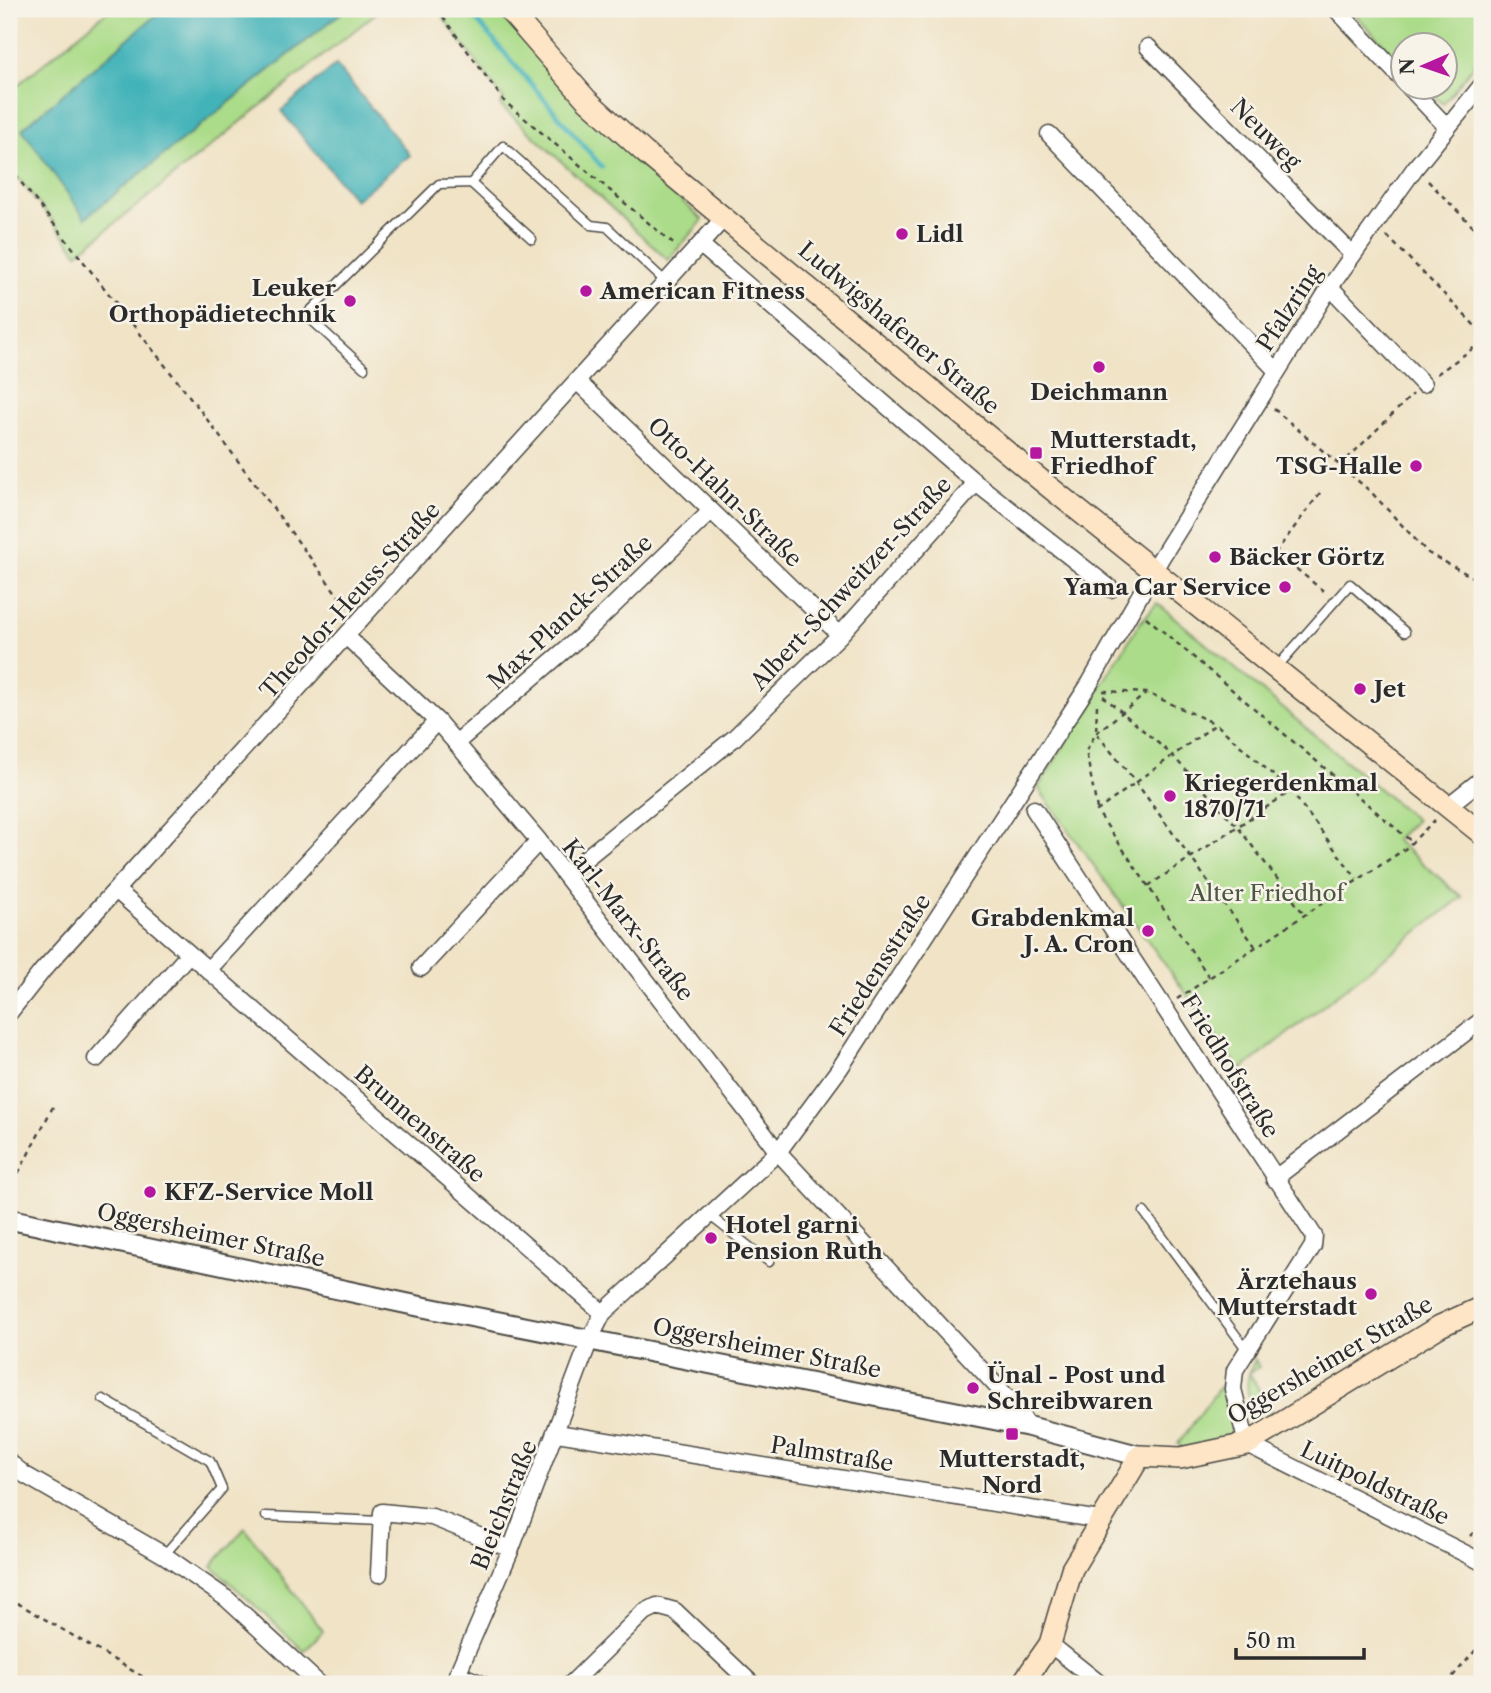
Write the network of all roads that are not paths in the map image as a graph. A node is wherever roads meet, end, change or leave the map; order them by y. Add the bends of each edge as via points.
1 (508, 9) edge
2 (1336, 9) edge
3 (1148, 47) dead end
4 (1390, 65) edge
5 (1482, 85) edge
6 (1423, 102) edge
7 (1447, 127) junction
8 (1049, 134) dead end
9 (471, 183) junction
10 (724, 218) junction
11 (532, 239) dead end
12 (701, 245) junction
13 (1352, 254) junction
14 (667, 284) junction
15 (1330, 287) junction
16 (365, 368) dead end
17 (1276, 370) junction
18 (578, 382) junction
19 (1423, 384) road end
20 (976, 483) junction
21 (711, 511) junction
22 (1151, 579) junction
23 (1111, 589) dead end
24 (1405, 632) dead end
25 (840, 635) junction
26 (348, 637) junction
27 (1276, 668) junction
28 (438, 721) junction
29 (456, 743) junction
30 (1482, 779) edge
31 (1448, 806) junction
32 (1034, 809) dead end
33 (1482, 834) edge
34 (539, 841) junction
35 (565, 875) junction
36 (116, 890) junction
37 (189, 954) junction
38 (421, 968) dead end
39 (208, 970) junction
40 (9, 1013) edge
41 (1482, 1020) edge
42 (96, 1059) dead end
43 (778, 1152) junction
44 (1275, 1179) junction
45 (1144, 1212) dead end
46 (709, 1215) junction
47 (9, 1219) edge
48 (769, 1262) dead end
49 (1482, 1307) edge
50 (603, 1312) junction
51 (590, 1339) junction
52 (1247, 1350) junction
53 (103, 1399) dead end
54 (1027, 1426) junction
55 (556, 1433) junction
56 (1247, 1444) junction
57 (1140, 1455) junction
58 (9, 1462) edge
59 (266, 1516) dead end
60 (1100, 1520) junction
61 (381, 1521) junction
62 (511, 1549) junction
63 (164, 1555) junction
64 (1482, 1562) edge
65 (379, 1574) dead end
66 (1051, 1644) junction
67 (457, 1679) edge
68 (319, 1684) edge
69 (482, 1684) edge
70 (571, 1684) edge
71 (752, 1684) edge
72 (1022, 1684) edge
73 (1100, 1684) edge

1 - 10 main road, Ludwigshafener Straße via 586,99
2 - 4 street
3 - 13 street, Neuweg
5 - 7 street, Pfalzring
6 - 7 street
7 - 13 street, Pfalzring
8 - 17 street
9 - 11 lane
9 - 14 lane via 503,146 591,225 607,227
9 - 16 lane via 439,184 306,315
10 - 12 street, Theodor-Heuss-Straße
10 - 22 main road, Ludwigshafener Straße
12 - 14 street, Theodor-Heuss-Straße
12 - 20 street
13 - 15 street, Pfalzring
14 - 18 street, Theodor-Heuss-Straße
15 - 17 street, Pfalzring
15 - 19 street
17 - 22 street, Pfalzring
18 - 21 street, Otto-Hahn-Straße
18 - 26 street, Theodor-Heuss-Straße
20 - 23 street
20 - 25 street, Albert-Schweitzer-Straße
21 - 25 street, Otto-Hahn-Straße
21 - 29 street, Max-Planck-Straße via 586,632
22 - 27 main road, Ludwigshafener Straße
22 - 43 street, Friedensstraße via 1022,790 839,1068
24 - 27 lane via 1350,584
25 - 35 street, Albert-Schweitzer-Straße via 733,739
26 - 28 street, Karl-Marx-Straße
26 - 36 street, Theodor-Heuss-Straße
27 - 31 main road, Ludwigshafener Straße
28 - 29 street, Karl-Marx-Straße
28 - 39 street
29 - 34 street, Karl-Marx-Straße
30 - 31 street
31 - 33 main road, Ludwigshafener Straße
32 - 44 street, Friedhofstraße
34 - 35 street, Karl-Marx-Straße
34 - 38 street
35 - 43 street, Karl-Marx-Straße
36 - 37 street, Brunnenstraße
36 - 40 street, Theodor-Heuss-Straße
37 - 39 street, Brunnenstraße
37 - 42 street
39 - 50 street, Brunnenstraße
41 - 44 street
43 - 46 street, Friedensstraße
43 - 54 street, Karl-Marx-Straße via 1018,1409
44 - 52 street, Friedhofstraße via 1314,1236 1313,1246
45 - 52 lane
46 - 48 lane
46 - 50 street, Friedensstraße
47 - 51 street, Oggersheimer Straße
49 - 56 main road, Oggersheimer Straße via 1440,1326
50 - 51 street, Friedensstraße
51 - 54 street, Oggersheimer Straße
51 - 55 street, Bleichstraße
52 - 56 street, Friedhofstraße via 1235,1370 1233,1389
53 - 63 lane via 210,1461 222,1489
54 - 57 street, Oggersheimer Straße
55 - 60 street, Palmstraße
55 - 62 street, Bleichstraße
56 - 57 main road, Oggersheimer Straße via 1180,1458
56 - 64 street, Luitpoldstraße
57 - 60 main road
58 - 63 street
59 - 61 lane
60 - 66 main road via 1072,1569
61 - 62 street via 382,1512 432,1517
61 - 65 street
62 - 67 street, Bleichstraße
63 - 68 street via 227,1599
66 - 72 main road
66 - 73 street
67 - 69 street
70 - 71 street via 643,1612 657,1606 675,1611

